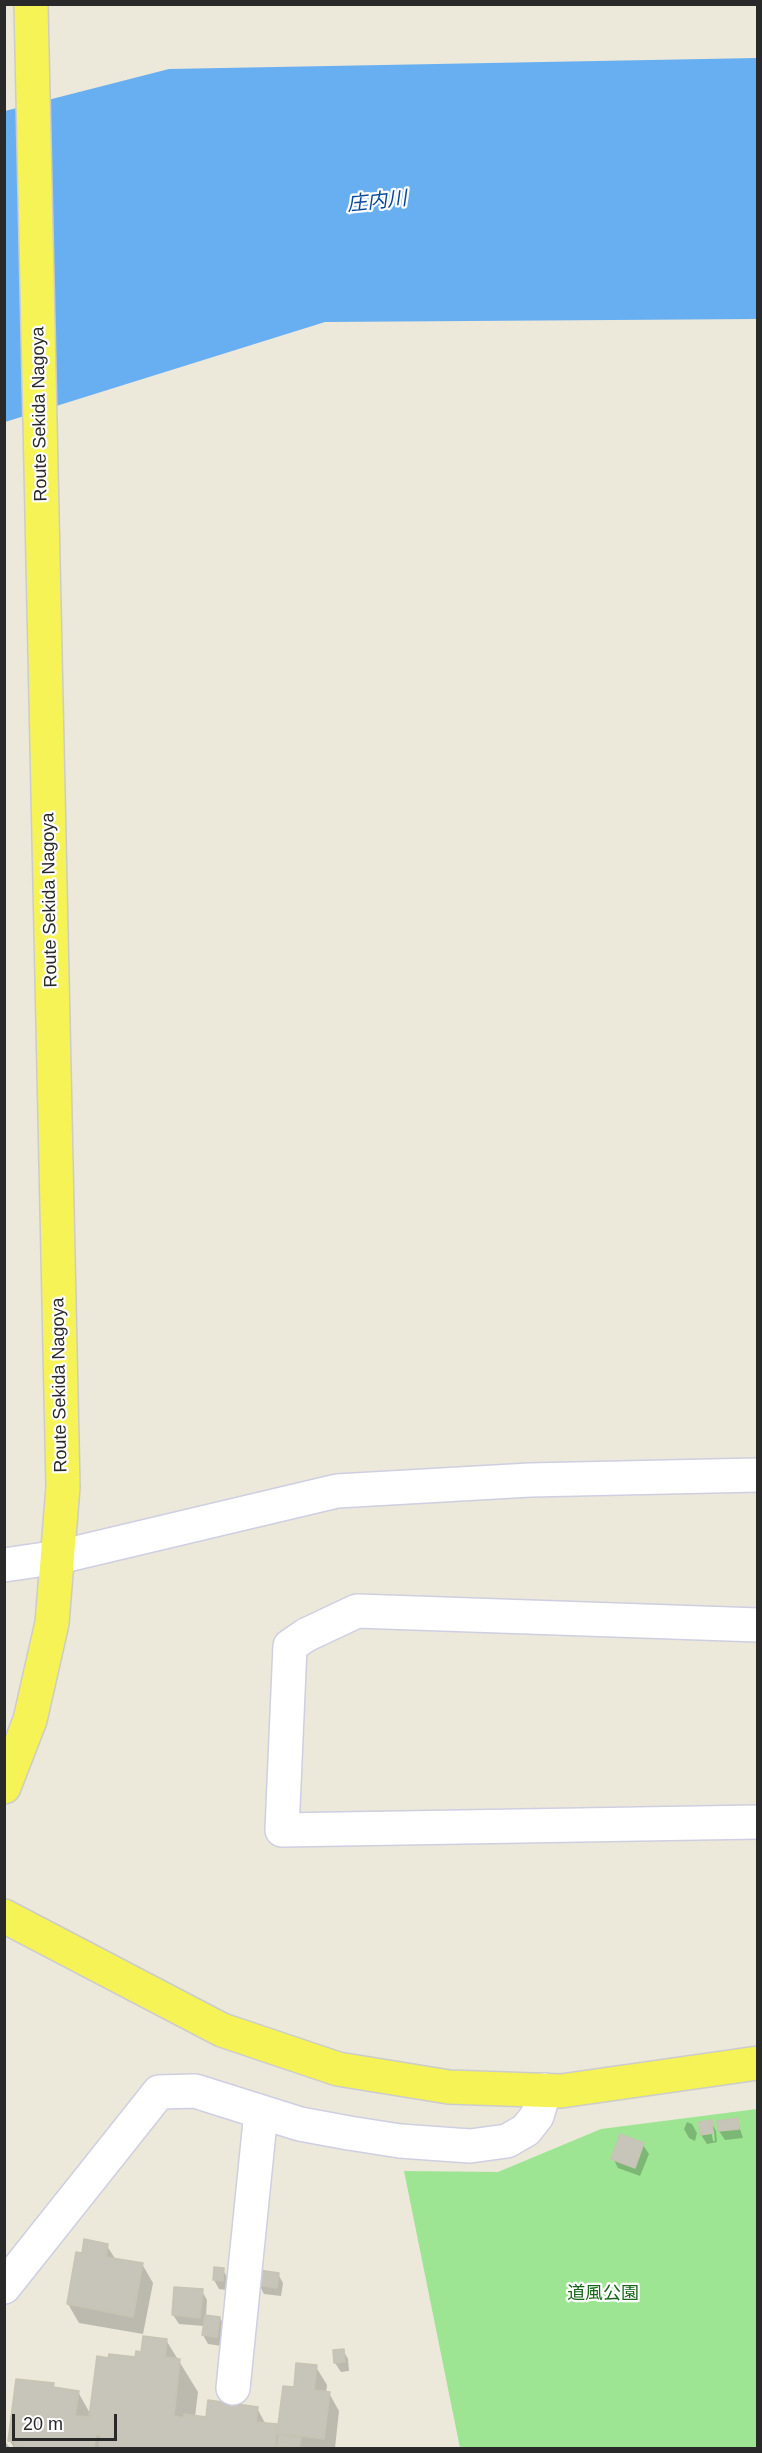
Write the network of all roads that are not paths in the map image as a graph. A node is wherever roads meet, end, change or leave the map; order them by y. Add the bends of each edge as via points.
1 (31, 4) edge
2 (758, 1475) edge
3 (59, 1557) junction
4 (4, 1565) edge
5 (758, 1625) edge
6 (4, 1787) edge
7 (758, 1822) edge
8 (4, 1916) edge
9 (758, 2063) edge
10 (545, 2090) junction
11 (261, 2112) junction
12 (4, 2287) edge
13 (233, 2388) dead end

1 - 3 main road, Route Sekida Nagoya via 63,1486
2 - 3 street via 530,1480 337,1491
3 - 4 street
3 - 6 main road, Route Sekida Nagoya via 52,1623 30,1720
5 - 7 street via 357,1611 290,1646 282,1830
8 - 10 main road via 222,2030 338,2069 449,2087
9 - 10 main road via 561,2091
10 - 11 street via 537,2116 526,2130 507,2142 470,2146 349,2133
11 - 12 street via 195,2091 159,2092
11 - 13 street

